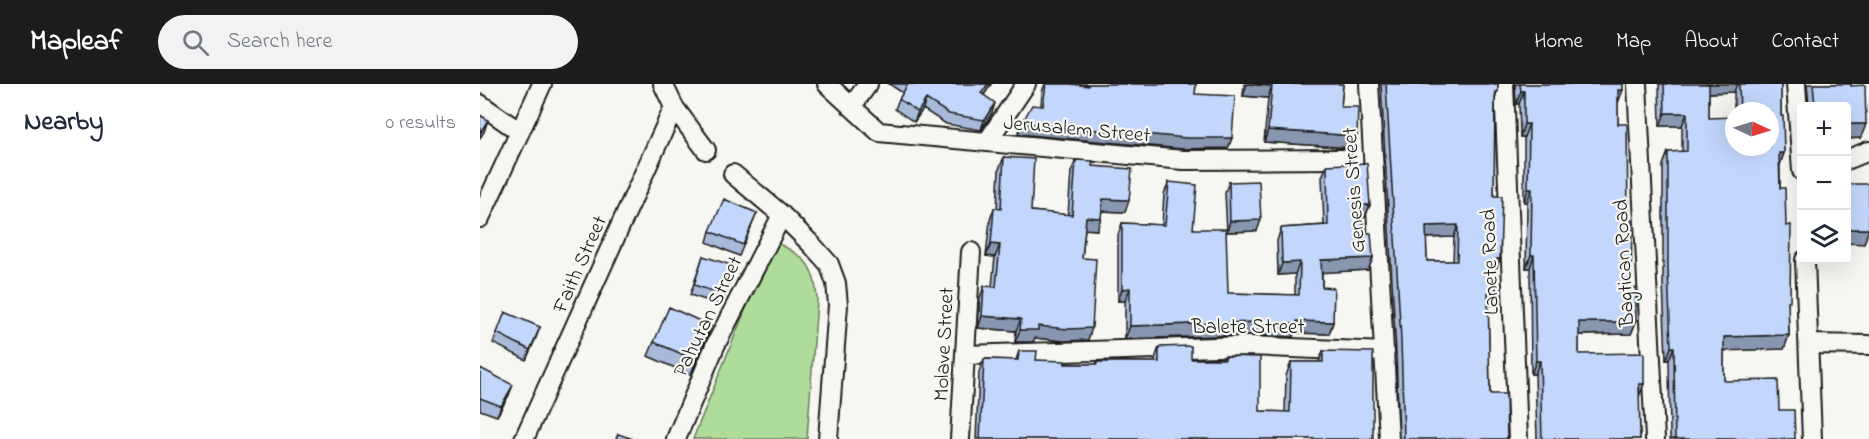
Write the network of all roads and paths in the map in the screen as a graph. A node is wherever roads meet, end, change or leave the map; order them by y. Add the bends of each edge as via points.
1 (542, 84) edge
2 (663, 84) edge
3 (827, 84) edge
4 (868, 84) edge
5 (1026, 84) edge
6 (1369, 84) edge
7 (1504, 84) edge
8 (1636, 84) edge
9 (1796, 84) edge
10 (480, 104) edge
11 (852, 106) junction
12 (674, 107) junction
13 (520, 132) junction
14 (987, 142) junction
15 (706, 150) dead end
16 (1869, 151) edge
17 (1801, 156) edge
18 (1851, 158) edge
19 (1342, 159) dead end
20 (733, 174) dead end
21 (782, 215) junction
22 (480, 218) edge
23 (971, 252) dead end
24 (1806, 264) edge
25 (1809, 344) junction
26 (1869, 345) edge
27 (1385, 352) junction
28 (966, 355) junction
29 (524, 439) edge
30 (676, 439) edge
31 (828, 439) edge
32 (960, 439) edge
33 (1389, 439) edge
34 (1518, 439) edge
35 (1655, 439) edge
36 (1812, 439) edge

1 - 13 street
2 - 12 street
3 - 11 street, Jerusalem Street
4 - 11 street
5 - 14 street
6 - 27 street, Genesis Street
7 - 34 street, Lanete Road
8 - 35 street, Bagtican Road
9 - 17 street
10 - 13 street
11 - 14 street, Jerusalem Street via 879,132
12 - 15 street
12 - 29 street, Faith Street
13 - 22 street
14 - 19 street, Jerusalem Street via 1183,160
16 - 18 street
20 - 21 street
21 - 30 street, Pahutan Street via 715,346
21 - 31 street via 829,264 836,283 838,305
23 - 28 street, Molave Street
24 - 25 street
25 - 26 street
25 - 36 street
27 - 28 street, Balete Street via 1248,346
27 - 33 street, Genesis Street
28 - 32 street, Molave Street

